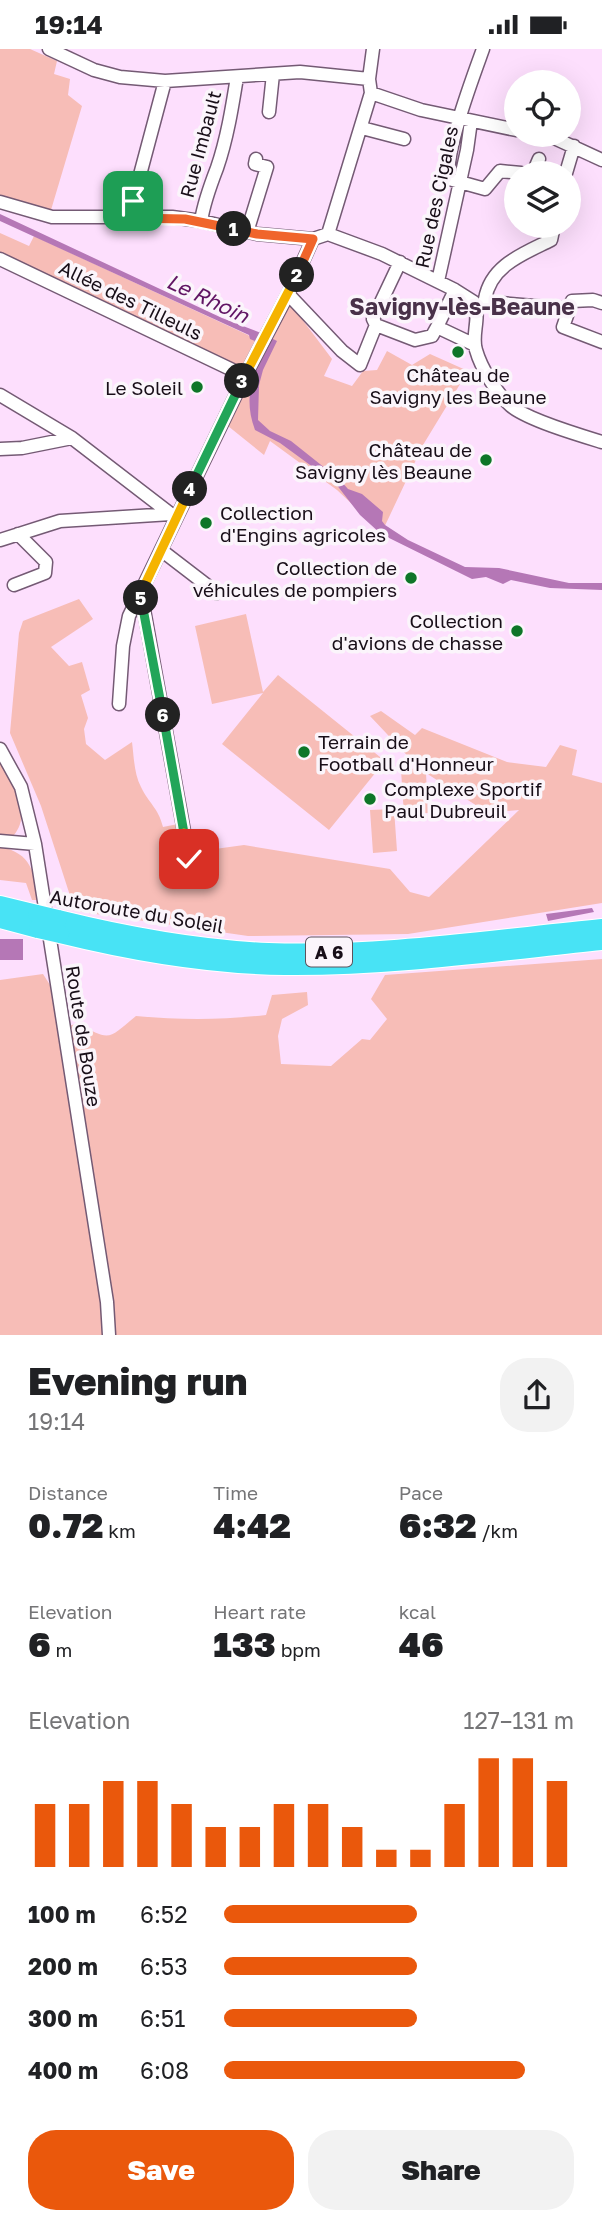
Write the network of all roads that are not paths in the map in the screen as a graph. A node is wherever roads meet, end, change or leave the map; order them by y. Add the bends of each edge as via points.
1 (49, 49) edge
2 (373, 49) edge
3 (483, 49) edge
4 (273, 74) junction
5 (237, 77) junction
6 (369, 79) junction
7 (164, 81) junction
8 (371, 93) junction
9 (269, 112) dead end
10 (466, 120) junction
11 (362, 128) junction
12 (504, 128) edge
13 (404, 139) dead end
14 (576, 147) edge
15 (257, 159) dead end
16 (602, 160) edge
17 (504, 171) edge
18 (459, 182) junction
19 (0, 202) edge
20 (132, 218) junction
21 (201, 221) junction
22 (247, 232) junction
23 (328, 234) junction
24 (551, 238) edge
25 (313, 239) junction
26 (0, 259) edge
27 (400, 262) junction
28 (438, 281) junction
29 (455, 290) junction
30 (289, 293) junction
31 (480, 302) junction
32 (602, 303) edge
33 (569, 309) junction
34 (376, 325) junction
35 (437, 327) junction
36 (602, 342) edge
37 (475, 345) junction
38 (245, 376) junction
39 (0, 395) edge
40 (72, 438) junction
41 (602, 442) edge
42 (0, 449) edge
43 (173, 516) junction
44 (18, 534) junction
45 (0, 540) edge
46 (161, 550) junction
47 (14, 585) dead end
48 (141, 593) junction
49 (217, 593) dead end
50 (119, 704) dead end
51 (0, 749) edge
52 (0, 841) edge
53 (35, 844) junction
54 (189, 859) dead end
55 (0, 905) edge
56 (0, 919) edge
57 (37, 921) junction
58 (59, 927) junction
59 (602, 928) edge
60 (602, 941) edge
61 (109, 1335) edge

1 - 7 street via 94,70
2 - 6 street
3 - 10 street
4 - 5 street
4 - 6 street
4 - 9 street
5 - 7 street
5 - 21 street, Rue Imbault
6 - 8 street
7 - 20 street
8 - 10 street
8 - 11 street
10 - 12 street
10 - 18 street via 447,170 449,180
11 - 13 street
11 - 23 street
14 - 16 street
15 - 22 street via 255,164 267,167
17 - 18 street via 485,189
18 - 28 street, Rue des Cigales
19 - 20 street via 52,217
20 - 21 street
21 - 22 street
22 - 25 street
23 - 25 street
23 - 27 street
24 - 31 street via 497,270
25 - 30 street
26 - 38 street, Allée des Tilleuls
27 - 28 street
27 - 34 street via 373,319
28 - 29 street
29 - 31 street
29 - 35 street
30 - 34 street via 341,351 360,365
30 - 38 street
31 - 33 street
31 - 37 street
32 - 33 street via 572,301
33 - 36 street via 564,327
34 - 35 street via 415,340 432,336
35 - 37 street
37 - 41 street via 510,405
38 - 43 street
39 - 40 street
40 - 42 street
40 - 43 street
43 - 44 street via 60,521
43 - 46 street
44 - 45 street
44 - 47 street via 46,562 45,573
46 - 48 street
46 - 49 street
48 - 50 street via 129,616 123,646
48 - 54 street
51 - 53 street, Route de Bouze via 21,787
52 - 53 street
53 - 61 street, Route de Bouze
55 - 57 highway, Autoroute du Soleil / A 6
56 - 57 highway, Autoroute du Soleil / A 6
57 - 58 highway, Autoroute du Soleil / A 6, bridge
58 - 59 highway, Autoroute du Soleil / A 6 via 222,949 289,953 409,948
58 - 60 highway, Autoroute du Soleil / A 6 via 174,957 284,966 410,961

